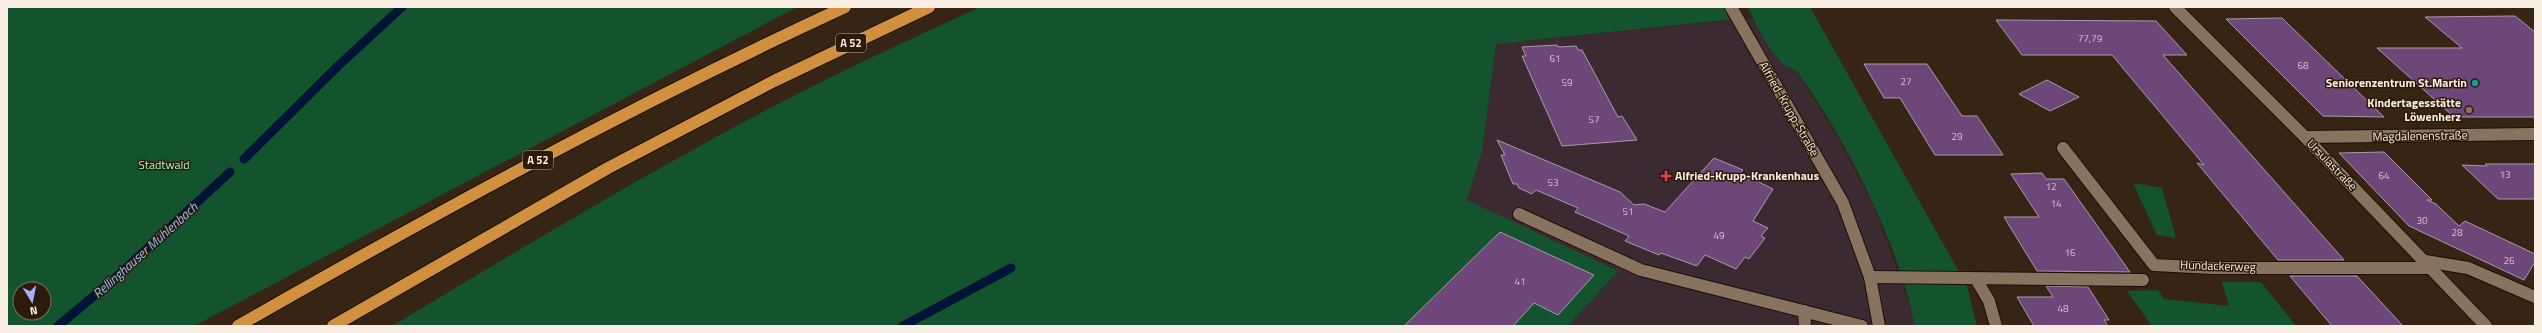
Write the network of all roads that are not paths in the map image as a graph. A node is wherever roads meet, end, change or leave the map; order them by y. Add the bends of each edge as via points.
1 (845, 7) edge
2 (929, 7) edge
3 (1730, 7) edge
4 (2175, 7) edge
5 (2535, 134) edge
6 (2305, 137) junction
7 (2063, 148) dead end
8 (1519, 214) dead end
9 (2428, 265) junction
10 (1870, 277) junction
11 (1976, 279) junction
12 (2143, 280) dead end
13 (2535, 297) edge
14 (1804, 312) junction
15 (238, 326) edge
16 (333, 326) edge
17 (1804, 326) edge
18 (1862, 326) edge
19 (1879, 326) edge
20 (1996, 326) edge
21 (2486, 326) edge

1 - 15 highway, A 52 via 714,69 576,139
2 - 16 highway, A 52 via 781,77 608,168
3 - 10 street, Alfried-Krupp-Straße via 1842,203
4 - 6 street, Ursulastraße
5 - 6 street, Magdalenenstraße
6 - 9 street, Ursulastraße
7 - 9 street, Hundackerweg via 2154,265 2213,268
8 - 14 street via 1641,270
9 - 13 street via 2443,261 2464,266
9 - 21 street, Ursulastraße
10 - 11 street
10 - 19 street, Alfried-Krupp-Straße
11 - 12 street
11 - 20 street via 1989,301
14 - 17 street
14 - 18 street

